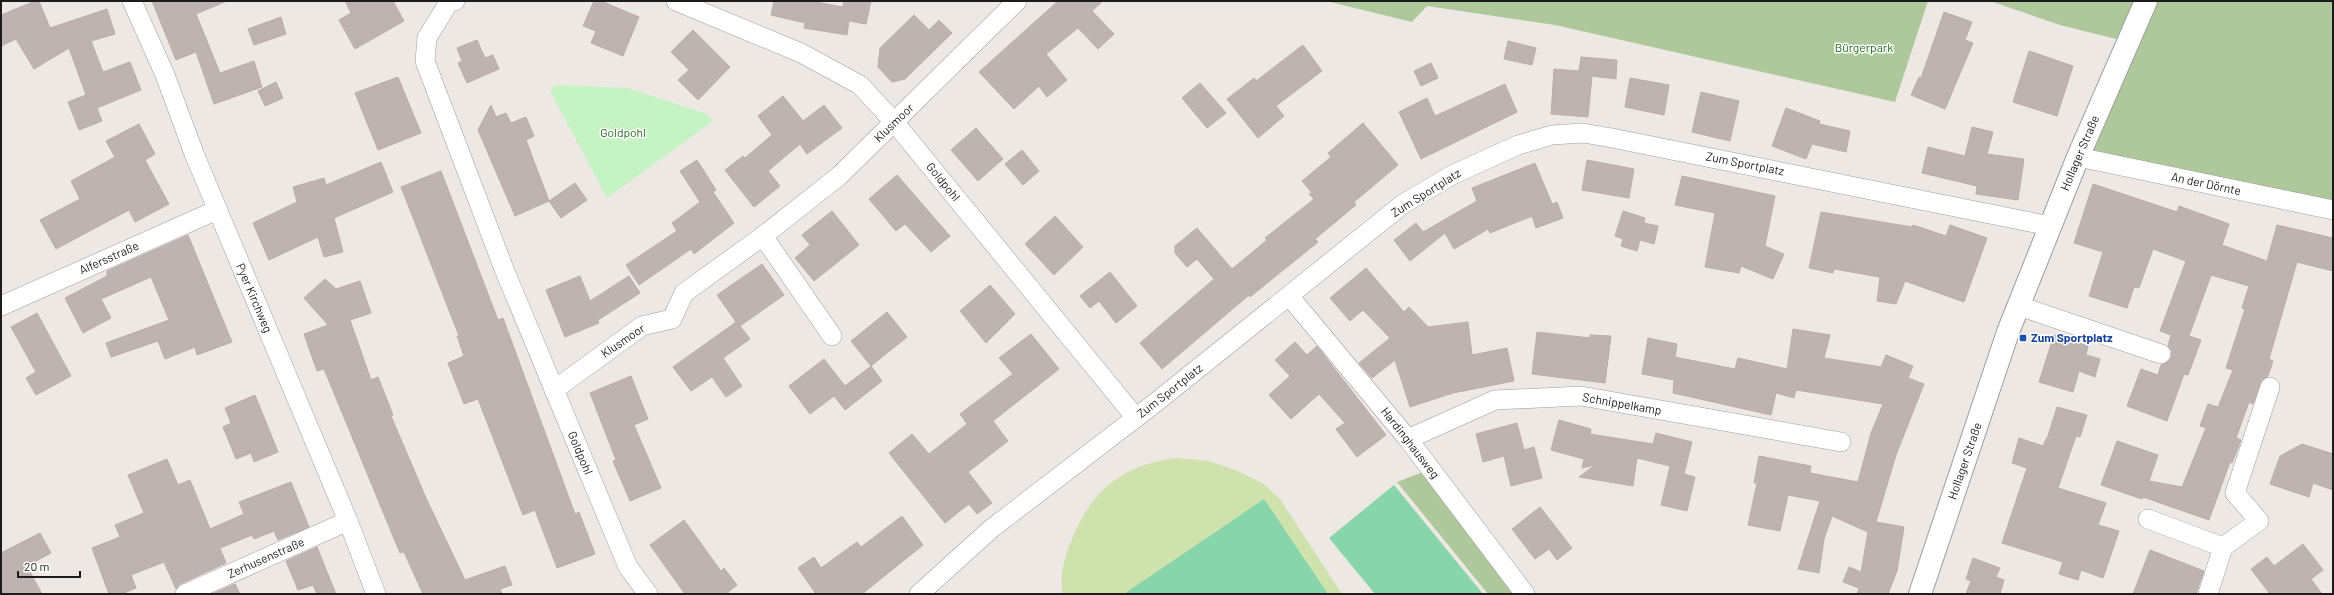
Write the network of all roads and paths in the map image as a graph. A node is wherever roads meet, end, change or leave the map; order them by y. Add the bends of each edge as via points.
1 (132, 1) edge
2 (455, 1) edge
3 (676, 1) edge
4 (1018, 1) edge
5 (2146, 1) edge
6 (895, 123) junction
7 (2078, 157) junction
8 (217, 210) junction
9 (2333, 210) edge
10 (2050, 226) junction
11 (763, 236) junction
12 (1290, 297) junction
13 (1, 306) edge
14 (2019, 306) junction
15 (832, 336) dead end
16 (2161, 354) dead end
17 (2270, 387) dead end
18 (554, 390) junction
19 (1136, 418) junction
20 (1408, 439) junction
21 (1841, 442) dead end
22 (2148, 519) dead end
23 (348, 521) junction
24 (2224, 547) junction
25 (185, 594) edge
26 (376, 594) edge
27 (648, 594) edge
28 (918, 594) edge
29 (1525, 594) edge
30 (1920, 594) edge
31 (2208, 594) edge

1 - 8 street, Pyer Kirchweg via 165,75
2 - 18 street, Goldpohl via 449,2 427,38 425,61 504,269
3 - 6 street, Goldpohl via 801,53 860,85
4 - 6 street, Klusmoor
5 - 7 street, Hollager Straße
6 - 11 street, Klusmoor via 839,176
6 - 19 street, Goldpohl
7 - 9 street, An der Dörnte
7 - 10 street, Hollager Straße
8 - 13 street, Alfersstraße
8 - 23 street, Pyer Kirchweg
10 - 12 street, Zum Sportplatz via 1612,138 1583,134 1552,135 1518,145 1452,175 1403,204
10 - 14 street, Hollager Straße
11 - 15 street
11 - 18 street, Klusmoor via 684,293 672,319 642,326
12 - 19 street, Zum Sportplatz
12 - 20 street, Hardinghausweg
14 - 16 street
14 - 30 street, Hollager Straße
17 - 24 street via 2235,492 2260,521
18 - 27 street, Goldpohl via 628,567
19 - 28 street, Zum Sportplatz via 991,529
20 - 21 street, Schnippelkamp via 1495,400 1581,396
20 - 29 street, Hardinghausweg
22 - 24 street
23 - 25 street, Zerhusenstraße
23 - 26 street, Pyer Kirchweg
24 - 31 street

